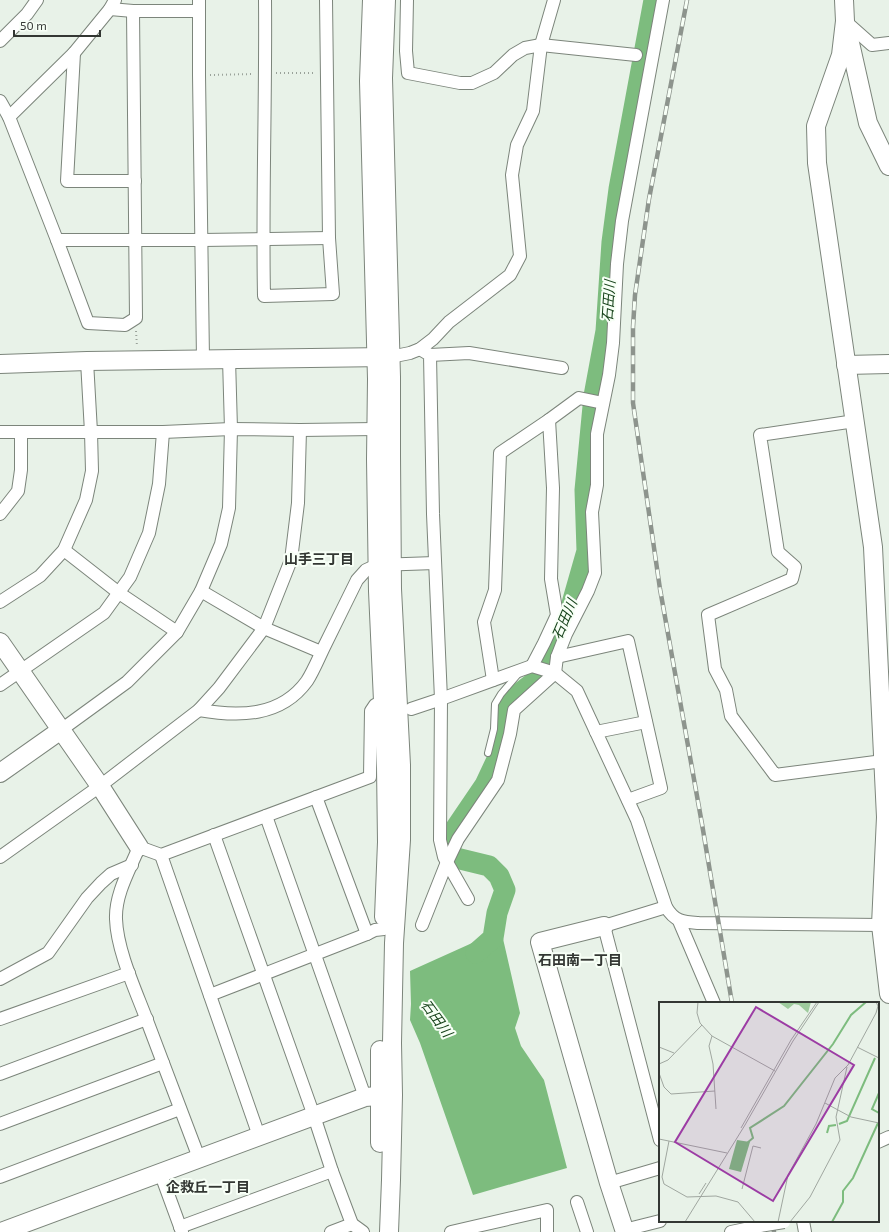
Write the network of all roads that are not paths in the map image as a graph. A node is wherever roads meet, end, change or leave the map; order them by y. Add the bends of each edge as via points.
1 (36, 0) edge
2 (265, 0) edge
3 (326, 0) edge
4 (372, 0) edge
5 (386, 0) edge
6 (407, 0) edge
7 (554, 0) edge
8 (663, 0) edge
9 (844, 0) edge
10 (112, 5) edge
11 (199, 6) edge
12 (133, 12) junction
13 (845, 21) junction
14 (0, 42) edge
15 (889, 43) edge
16 (541, 45) junction
17 (74, 53) junction
18 (636, 55) dead end
19 (0, 101) edge
20 (9, 117) junction
21 (889, 166) edge
22 (135, 181) junction
23 (329, 238) junction
24 (262, 239) junction
25 (57, 240) junction
26 (136, 240) junction
27 (202, 240) junction
28 (425, 352) junction
29 (383, 357) junction
30 (229, 359) junction
31 (203, 360) junction
32 (87, 361) junction
33 (0, 364) edge
34 (889, 364) edge
35 (846, 365) junction
36 (562, 368) dead end
37 (603, 403) junction
38 (549, 420) junction
39 (854, 421) junction
40 (232, 429) junction
41 (376, 429) junction
42 (300, 430) junction
43 (0, 432) edge
44 (21, 432) junction
45 (91, 432) junction
46 (163, 432) junction
47 (0, 514) edge
48 (64, 550) junction
49 (435, 563) junction
50 (385, 565) junction
51 (201, 592) junction
52 (119, 593) junction
53 (0, 602) edge
54 (557, 615) junction
55 (264, 628) junction
56 (177, 632) junction
57 (566, 634) junction
58 (0, 642) edge
59 (321, 652) junction
60 (557, 657) junction
61 (527, 667) junction
62 (20, 671) junction
63 (556, 673) junction
64 (493, 680) junction
65 (0, 685) edge
66 (441, 699) junction
67 (382, 702) junction
68 (411, 709) dead end
69 (199, 710) junction
70 (646, 722) junction
71 (61, 730) junction
72 (596, 732) junction
73 (488, 753) dead end
74 (883, 761) junction
75 (0, 773) edge
76 (100, 786) junction
77 (316, 798) junction
78 (628, 800) junction
79 (266, 816) junction
80 (887, 817) edge
81 (214, 835) junction
82 (140, 847) junction
83 (160, 855) junction
84 (0, 857) edge
85 (447, 862) junction
86 (132, 865) junction
87 (468, 899) dead end
88 (666, 907) junction
89 (679, 921) junction
90 (422, 925) dead end
91 (881, 925) junction
92 (604, 926) junction
93 (376, 932) junction
94 (314, 954) junction
95 (129, 973) junction
96 (263, 974) junction
97 (0, 979) edge
98 (889, 994) edge
99 (210, 995) junction
100 (714, 1002) edge
101 (0, 1019) edge
102 (147, 1019) junction
103 (163, 1063) junction
104 (0, 1074) edge
105 (379, 1096) junction
106 (180, 1110) junction
107 (314, 1116) junction
108 (0, 1124) edge
109 (259, 1136) junction
110 (659, 1136) edge
111 (889, 1137) edge
112 (879, 1142) edge
113 (199, 1158) junction
114 (659, 1168) edge
115 (332, 1171) junction
116 (160, 1172) junction
117 (0, 1175) edge
118 (609, 1183) junction
119 (577, 1202) dead end
120 (659, 1221) edge
121 (726, 1222) edge
122 (777, 1222) edge
123 (803, 1222) edge
124 (352, 1224) junction
125 (756, 1224) edge
126 (489, 1228) edge
127 (181, 1230) edge
128 (624, 1231) edge
129 (1, 1232) edge
130 (331, 1232) edge
131 (364, 1232) edge
132 (377, 1232) edge
133 (389, 1232) edge
134 (451, 1232) edge
135 (547, 1232) edge
136 (587, 1232) edge
137 (730, 1232) edge
138 (805, 1232) edge

1 - 14 street via 27,14
2 - 24 street
3 - 23 street
4 - 29 street via 369,81
5 - 29 street via 383,78
6 - 16 street via 408,73 472,83 494,73 513,55 525,48
7 - 16 street
8 - 37 street via 622,221 613,343
9 - 13 street
10 - 12 street
10 - 17 street
11 - 12 street
11 - 27 street
12 - 22 street
13 - 15 street via 872,45
13 - 21 street via 868,123
13 - 35 street via 841,55 816,126 817,163
16 - 18 street
16 - 28 street via 533,111 517,145 512,175 520,256 510,275 449,322
17 - 20 street
17 - 22 street via 67,181
19 - 20 street
20 - 25 street
22 - 26 street
23 - 24 street
23 - 24 street via 333,294 264,296
24 - 27 street
25 - 26 street
25 - 26 street via 88,323 125,325 136,318
26 - 27 street
27 - 31 street
28 - 29 street
28 - 36 street via 469,352
28 - 49 street
29 - 30 street
29 - 41 street via 377,379
29 - 50 street
30 - 31 street
30 - 40 street
31 - 32 street
32 - 33 street
32 - 45 street
34 - 35 street
35 - 39 street
37 - 38 street via 579,398
37 - 57 street via 597,434 597,485 592,512 595,572 588,592
38 - 54 street via 553,488 551,579
38 - 64 street via 500,453 494,590 484,622
39 - 74 street via 873,547
39 - 74 street via 760,435 778,552 795,566 792,579 708,615 715,669 726,690 731,716 775,776
40 - 42 street
40 - 46 street
40 - 51 street via 229,508 221,544
41 - 42 street
41 - 50 street
42 - 55 street via 298,503 291,560
43 - 44 street
44 - 45 street
44 - 47 street via 18,491
45 - 46 street
45 - 48 street via 92,471 86,500
46 - 52 street via 159,484 149,532 130,577
48 - 52 street
48 - 53 street via 40,576
49 - 50 street
49 - 66 street
50 - 59 street via 366,570 357,580
50 - 67 street
50 - 105 street via 401,765 401,840 394,943 392,1043
51 - 55 street
51 - 56 street
52 - 56 street
52 - 62 street via 104,613
54 - 57 street
54 - 61 street via 544,643
55 - 59 street
55 - 69 street via 220,688
56 - 71 street via 127,682
57 - 60 street
58 - 62 street
59 - 69 street via 304,684 289,699 267,711 226,714
60 - 63 street
60 - 70 street via 628,641
61 - 63 street
61 - 64 street
61 - 73 lane via 495,704 494,729
62 - 65 street
62 - 71 street
63 - 72 street via 577,691
63 - 85 street via 514,710 498,780 458,839
64 - 66 street
66 - 68 street
66 - 85 street via 440,840
67 - 77 street via 375,705 371,711 370,778
67 - 93 street via 387,820
69 - 76 street
70 - 72 street
70 - 78 street via 661,788
71 - 75 street
71 - 76 street
72 - 78 street
74 - 80 street
76 - 82 street
76 - 84 street
77 - 79 street
77 - 93 street
78 - 88 street
79 - 81 street
79 - 94 street
80 - 91 street
81 - 83 street
81 - 96 street
82 - 83 street
82 - 86 street
83 - 99 street
85 - 87 street
85 - 90 street
86 - 95 street via 124,878 116,918
86 - 97 street via 112,874 101,883 87,898 48,953
88 - 89 street
88 - 92 street
89 - 91 street via 699,924
89 - 100 street
91 - 98 street
92 - 110 street
92 - 118 street via 540,942
93 - 94 street
93 - 105 street
94 - 96 street
94 - 105 street
95 - 101 street
95 - 102 street
96 - 99 street
96 - 107 street
99 - 109 street
102 - 103 street
102 - 104 street
103 - 106 street
103 - 108 street
105 - 107 street
105 - 132 street via 380,1182
105 - 133 street via 391,1180
106 - 113 street
106 - 117 street
107 - 109 street
107 - 115 street
109 - 113 street
111 - 112 street
113 - 116 street
114 - 118 street
115 - 124 street
115 - 127 street
116 - 127 street
116 - 129 street
118 - 128 street
119 - 136 street
120 - 128 street
121 - 137 street
122 - 125 street, bridge
123 - 138 street
124 - 130 street
124 - 131 street
125 - 137 street
126 - 134 street
126 - 135 street via 547,1210

